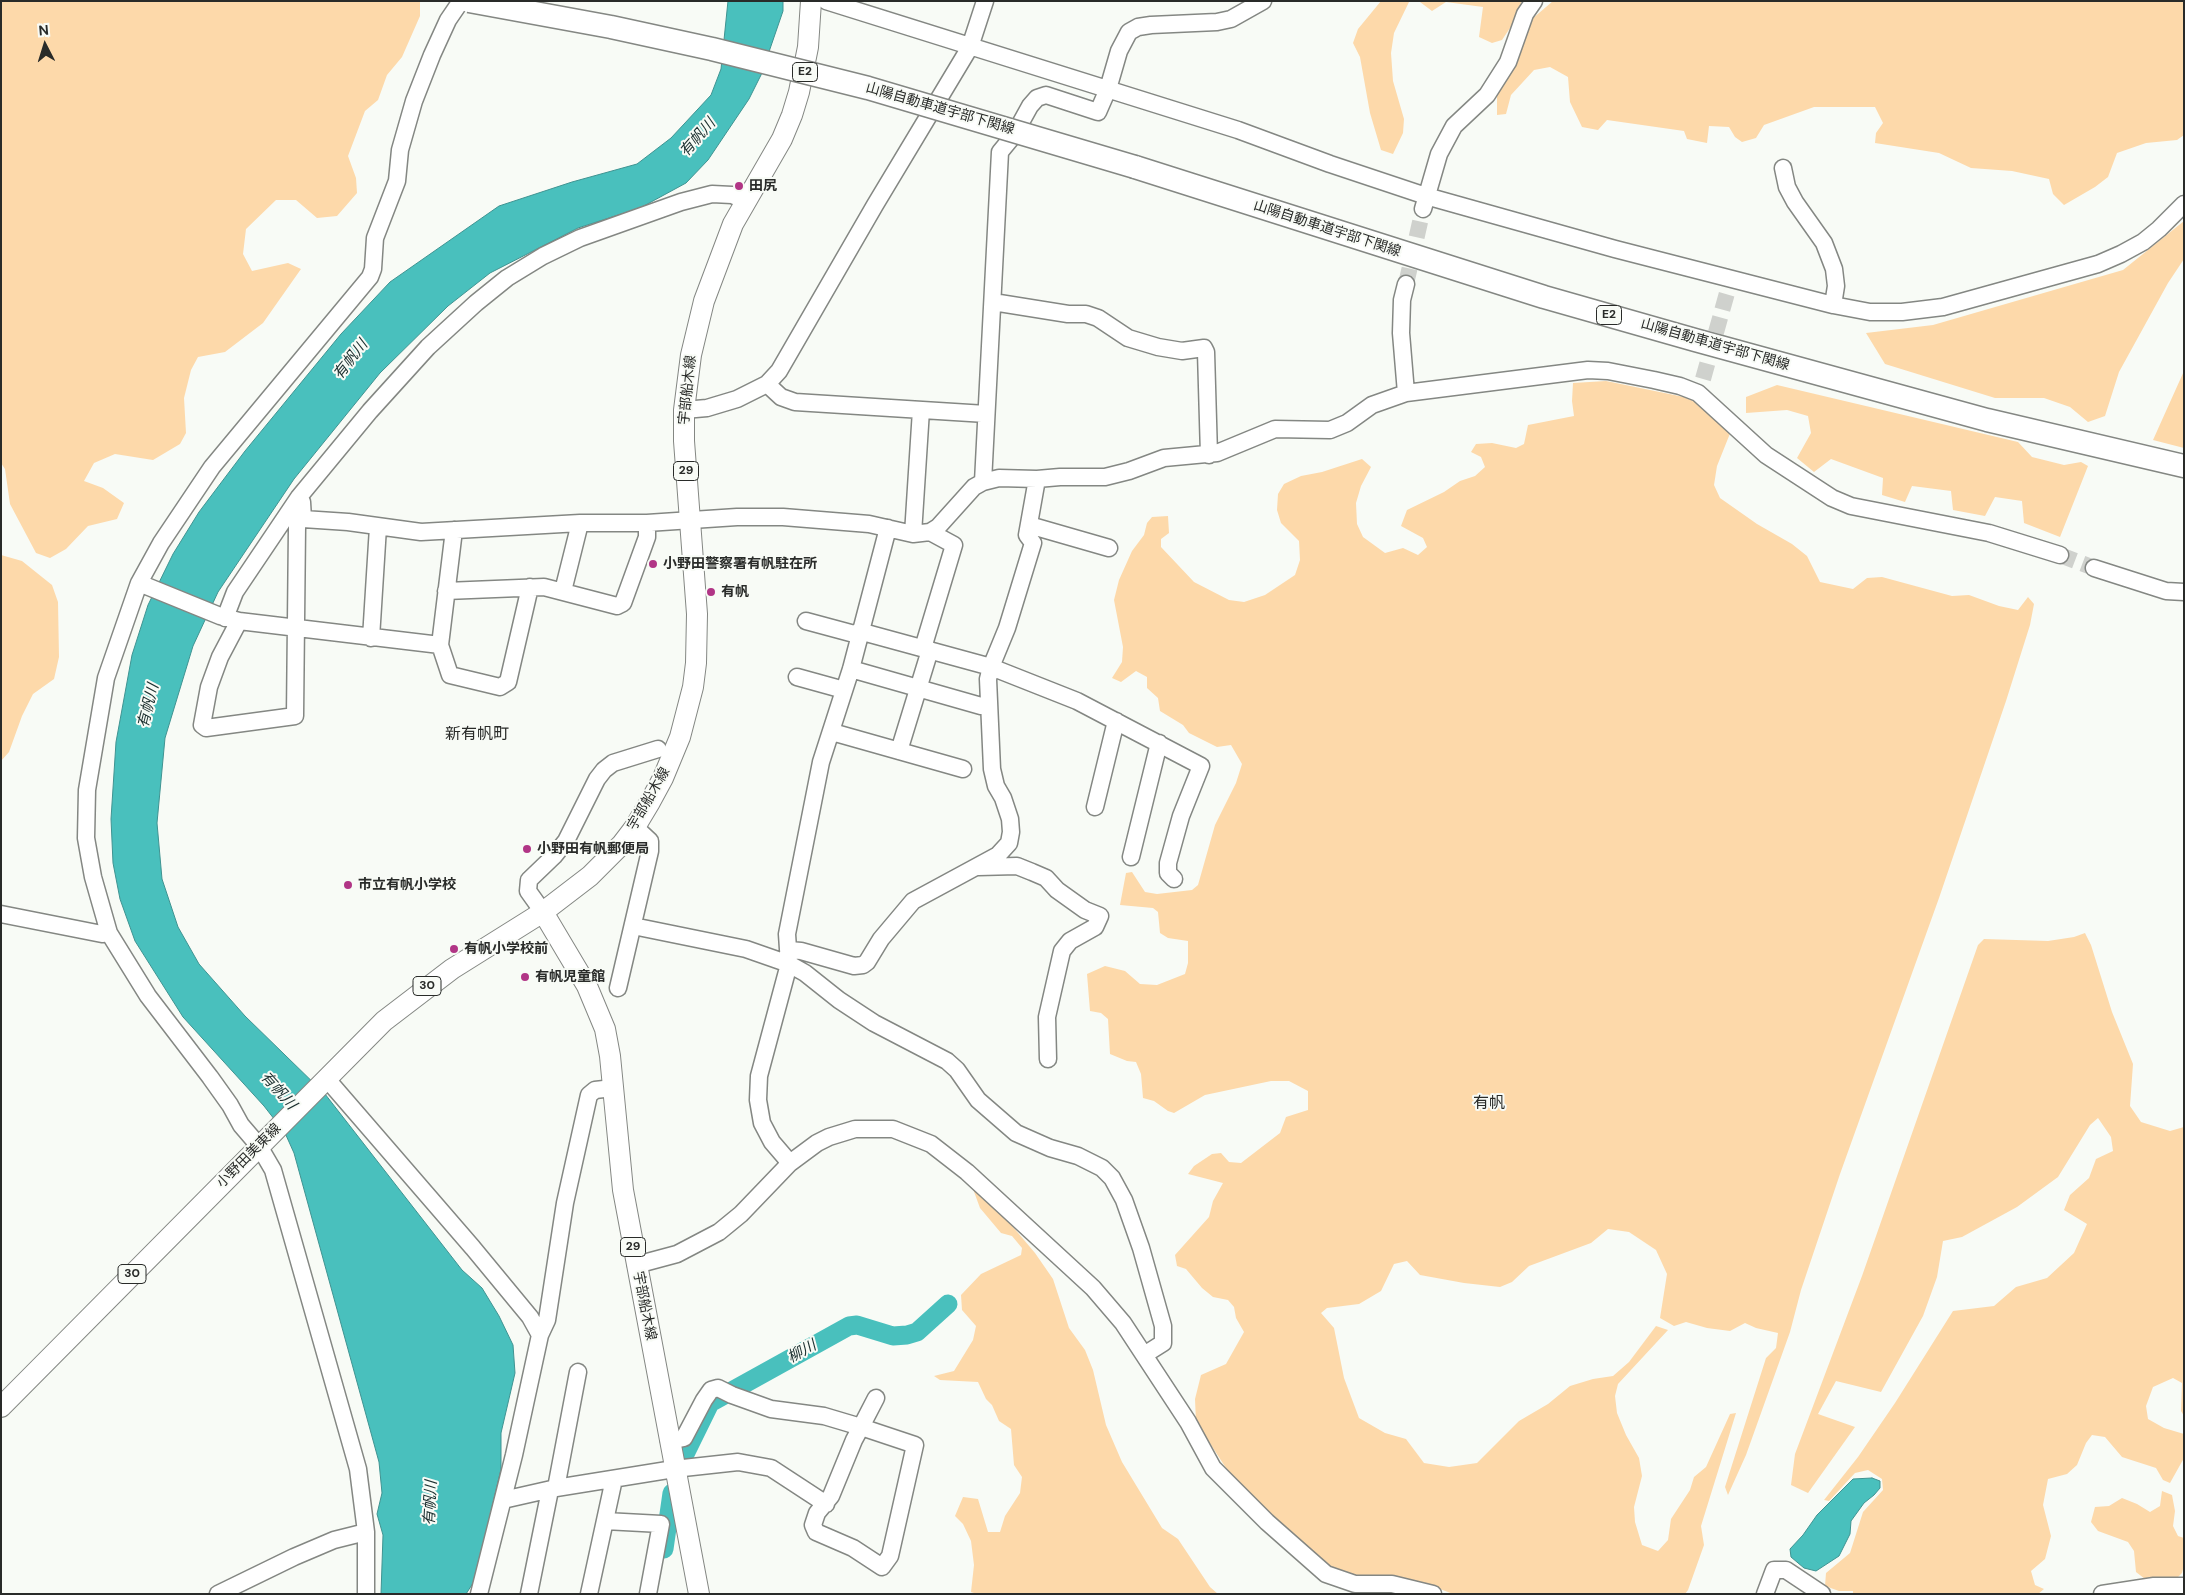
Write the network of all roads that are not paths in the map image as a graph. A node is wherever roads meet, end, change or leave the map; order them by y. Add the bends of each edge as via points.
1 (461, 1) edge
2 (469, 1) edge
3 (811, 1) edge
4 (826, 1) edge
5 (985, 1) edge
6 (1263, 1) edge
7 (1534, 1) edge
8 (970, 47) junction
9 (1108, 89) junction
10 (1783, 168) dead end
11 (746, 201) junction
12 (1424, 202) junction
13 (2184, 204) edge
14 (1406, 284) tunnel mouth
15 (992, 302) junction
16 (1833, 305) junction
17 (767, 384) junction
18 (1406, 393) junction
19 (684, 410) junction
20 (921, 410) junction
21 (986, 414) junction
22 (1209, 455) junction
23 (2184, 466) edge
24 (1037, 480) junction
25 (982, 482) junction
26 (299, 497) junction
27 (303, 519) junction
28 (690, 521) junction
29 (580, 523) junction
30 (647, 523) junction
31 (1029, 525) junction
32 (378, 527) junction
33 (888, 528) junction
34 (454, 530) junction
35 (930, 532) junction
36 (913, 534) junction
37 (1108, 548) dead end
38 (2060, 555) tunnel mouth
39 (2094, 568) tunnel mouth
40 (142, 584) junction
41 (530, 588) junction
42 (446, 591) junction
43 (562, 591) junction
44 (2184, 592) edge
45 (228, 618) junction
46 (806, 621) dead end
47 (296, 628) junction
48 (859, 633) junction
49 (371, 638) junction
50 (440, 645) junction
51 (927, 649) junction
52 (991, 667) junction
53 (851, 669) junction
54 (797, 677) dead end
55 (917, 687) junction
56 (844, 690) junction
57 (981, 706) dead end
58 (1116, 721) junction
59 (832, 732) junction
60 (1159, 743) junction
61 (658, 749) dead end
62 (899, 751) junction
63 (962, 769) dead end
64 (1095, 807) dead end
65 (635, 827) junction
66 (1131, 857) dead end
67 (978, 867) junction
68 (1174, 879) dead end
69 (543, 912) junction
70 (1, 914) edge
71 (633, 926) junction
72 (109, 933) junction
73 (789, 957) junction
74 (618, 988) dead end
75 (1048, 1059) dead end
76 (326, 1078) junction
77 (613, 1088) junction
78 (261, 1144) junction
79 (790, 1163) junction
80 (636, 1265) junction
81 (540, 1335) junction
82 (1144, 1355) junction
83 (578, 1372) dead end
84 (876, 1398) dead end
85 (1, 1407) edge
86 (861, 1427) junction
87 (669, 1441) junction
88 (674, 1469) junction
89 (614, 1479) junction
90 (553, 1489) junction
91 (503, 1500) junction
92 (826, 1504) junction
93 (605, 1521) junction
94 (366, 1532) junction
95 (2184, 1586) edge
96 (218, 1594) edge
97 (366, 1594) edge
98 (479, 1594) edge
99 (529, 1594) edge
100 (589, 1594) edge
101 (648, 1594) edge
102 (699, 1594) edge
103 (1433, 1594) edge
104 (1764, 1594) edge
105 (1822, 1594) edge
106 (2102, 1594) edge

1 - 40 street via 448,20 414,100 400,150 398,181 375,238 370,277 212,467 161,543
2 - 23 highway, 山陽自動車道宇部下関線 / E2, bridge via 712,49 868,88 1134,167 1554,299 1978,418
3 - 11 main road, 宇部船木線 / 29 via 808,47 792,115 782,139
4 - 8 street
5 - 8 street
6 - 9 street via 1231,19 1151,25 1129,32 1119,51
7 - 12 street via 1525,14 1508,62 1487,95 1454,126 1439,154
8 - 9 street
8 - 17 street via 796,343
9 - 12 street via 1238,130
9 - 15 street via 1098,112 1046,95 1037,98 1000,152
10 - 16 street via 1795,202 1824,243 1834,269
11 - 19 main road, 宇部船木線 / 29 via 732,224 704,301 691,355
11 - 26 street via 732,195 712,194 681,202 580,238 507,278 428,347
12 - 16 street via 1615,249 1729,286
13 - 16 street via 2143,242 2113,258 2069,272 1943,307 1870,312
14 - 18 street via 1401,333
15 - 21 street
15 - 22 street via 1086,314 1128,338 1158,348 1182,351 1204,348
17 - 19 street via 722,405
17 - 20 street via 781,397 795,402
18 - 22 street via 1372,405 1347,423 1330,430 1274,429
18 - 38 street via 1588,370 1608,370 1680,386 1701,386 1766,455 1832,498 1851,506 1989,533
19 - 28 main road, 宇部船木線 / 29
20 - 21 street
20 - 36 street
21 - 25 street
22 - 24 street via 1164,458 1104,477
24 - 25 street via 999,478
24 - 31 street
25 - 35 street
26 - 27 street
26 - 45 street via 235,592
27 - 32 street
27 - 47 street via 297,522
28 - 30 street
28 - 33 street via 783,517 836,520
28 - 65 main road, 宇部船木線 / 29 via 697,614 693,686 672,758
29 - 30 street
29 - 34 street
29 - 43 street
30 - 43 street via 647,536 623,603 617,606
31 - 37 street
31 - 52 street via 1027,535 1033,543 1007,628
32 - 34 street via 421,532
32 - 49 street
33 - 36 street
33 - 48 street
34 - 42 street
35 - 36 street
35 - 51 street via 954,545
39 - 44 street via 2166,591
40 - 45 street
40 - 72 street via 106,678 87,790 86,838 93,878
41 - 42 street
41 - 43 street
41 - 50 street via 508,682 500,687 450,675
42 - 50 street
45 - 47 street
45 - 47 street via 220,657 209,686 202,725 206,728 295,716
46 - 48 street
47 - 49 street
48 - 51 street
48 - 53 street
49 - 50 street
51 - 52 street
51 - 55 street
52 - 58 street via 1077,701
52 - 67 street via 988,696 992,769 1011,832 1009,843 998,855
53 - 55 street
53 - 56 street
54 - 56 street
55 - 57 street
55 - 62 street
56 - 59 street
58 - 60 street
58 - 64 street
59 - 62 street
59 - 73 street via 821,762 792,900 786,934
60 - 66 street
60 - 68 street via 1201,766 1168,863 1168,873
61 - 69 street via 613,763 598,779 566,841 529,880 528,891
62 - 63 street
65 - 69 main road, 宇部船木線 / 29 via 590,876
65 - 71 street via 647,837 650,846
67 - 73 street via 913,901 884,934 863,965 854,966 801,951
67 - 75 street via 1017,866 1032,872 1046,878 1085,910 1100,916 1095,927 1070,941 1062,951 1047,1018
69 - 76 main road, 小野田美東線 / 30 via 419,993 384,1021
69 - 77 main road, 宇部船木線 / 29 via 588,986 597,1007 607,1038
70 - 72 street
71 - 73 street
71 - 74 street
72 - 78 street via 148,996 220,1091 241,1125
73 - 79 street via 758,1088 762,1123 772,1142
73 - 82 street via 839,1000 874,1023 947,1061 978,1100 1016,1133 1089,1161 1112,1178 1124,1200 1141,1248 1164,1334 1163,1343
76 - 78 main road, 小野田美東線 / 30
76 - 81 street via 530,1317
77 - 80 main road, 宇部船木線 / 29 via 623,1190
77 - 81 street via 589,1094 565,1203 547,1320
78 - 85 main road, 小野田美東線 / 30
78 - 94 street via 278,1183 337,1392 358,1470
79 - 80 street via 741,1214 712,1237 677,1254
79 - 82 street via 817,1143 855,1129 894,1129 931,1144 952,1159 1093,1288
80 - 87 main road, 宇部船木線 / 29
81 - 91 street
82 - 103 street via 1188,1422 1213,1468 1303,1555 1326,1574 1355,1584 1392,1584
83 - 90 street
84 - 86 street
86 - 87 street via 824,1416 771,1409 718,1388 711,1390 704,1400 684,1438
86 - 92 street
86 - 92 street via 915,1445 890,1556 882,1567 853,1548 816,1532 813,1520
87 - 88 main road, 宇部船木線 / 29
88 - 89 street
88 - 92 street via 754,1463 771,1468
88 - 102 main road, 宇部船木線 / 29
89 - 90 street
89 - 93 street
90 - 91 street
90 - 99 street
91 - 98 street
93 - 100 street
93 - 101 street via 662,1524
94 - 96 street via 326,1544
94 - 97 street
95 - 106 street via 2154,1586
104 - 105 street via 1774,1570 1786,1570

